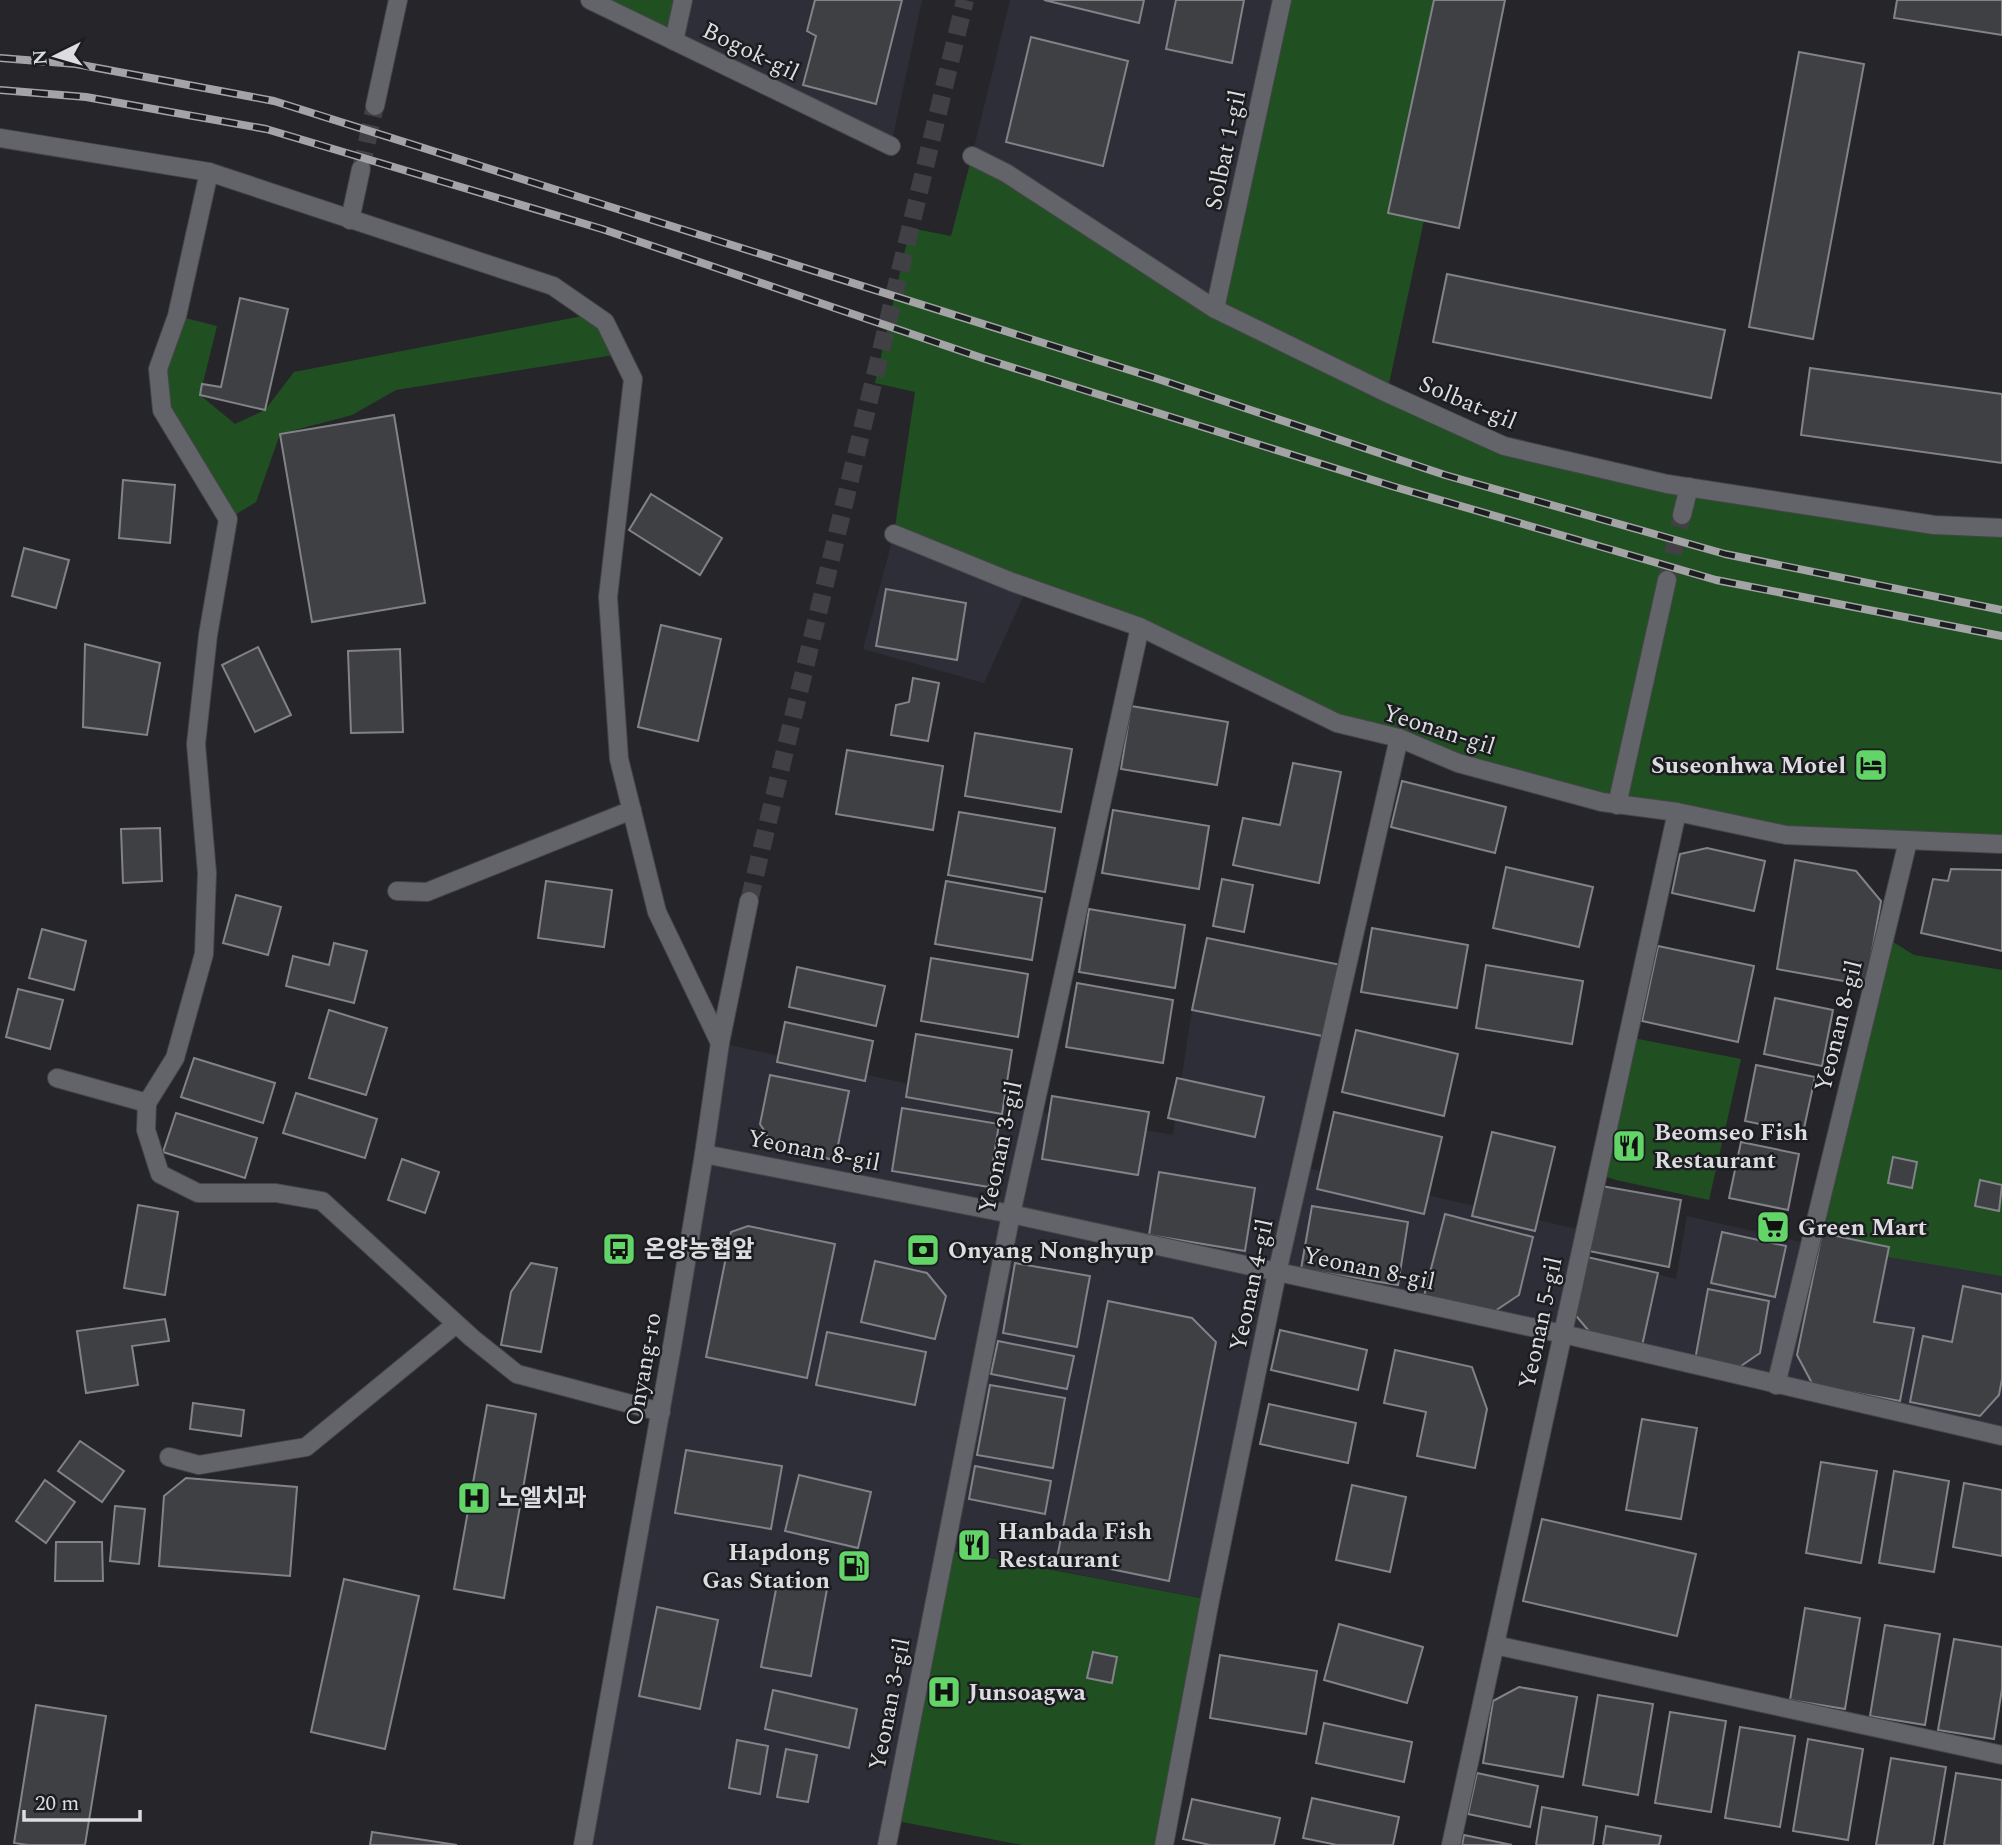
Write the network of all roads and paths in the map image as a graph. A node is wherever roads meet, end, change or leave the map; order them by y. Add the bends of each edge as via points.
1 (398, 0) edge
2 (590, 0) edge
3 (683, 0) edge
4 (1282, 0) edge
5 (674, 41) junction
6 (375, 106) tunnel mouth
7 (0, 138) edge
8 (891, 146) dead end
9 (972, 156) dead end
10 (361, 169) tunnel mouth
11 (209, 172) junction
12 (350, 220) junction
13 (1215, 309) junction
14 (1689, 487) junction
15 (1682, 515) tunnel mouth
16 (2002, 528) edge
17 (894, 534) dead end
18 (1667, 580) tunnel mouth
19 (1140, 627) junction
20 (1399, 738) junction
21 (1617, 805) junction
22 (632, 810) junction
23 (1677, 812) junction
24 (1908, 841) junction
25 (2002, 844) edge
26 (397, 891) dead end
27 (749, 901) tunnel mouth
28 (720, 1044) junction
29 (57, 1078) dead end
30 (147, 1103) junction
31 (704, 1154) junction
32 (1011, 1214) junction
33 (1277, 1273) junction
34 (456, 1324) junction
35 (1563, 1335) junction
36 (1776, 1385) junction
37 (661, 1412) junction
38 (2002, 1436) edge
39 (169, 1457) dead end
40 (1495, 1645) junction
41 (2002, 1755) edge
42 (583, 1845) edge
43 (887, 1845) edge
44 (1164, 1845) edge
45 (1451, 1845) edge

1 - 6 street
2 - 5 street, Bogok-gil
3 - 5 street
4 - 13 street, Solbat 1-gil
5 - 8 street, Bogok-gil
7 - 11 street
9 - 13 street, Solbat-gil via 1006,173
10 - 12 street
11 - 12 street
11 - 30 street via 177,316 158,369 163,410 228,519 196,744 207,873 204,954 175,1058
12 - 22 street via 553,286 605,322 633,379 608,597 619,759
13 - 14 street, Solbat-gil via 1503,446
14 - 15 street
14 - 16 street, Solbat-gil via 1934,525
17 - 19 street, Yeonan-gil via 1012,583
18 - 21 street
19 - 20 street, Yeonan-gil via 1336,723
19 - 32 street, Yeonan 3-gil
20 - 21 street, Yeonan-gil via 1458,763
20 - 33 street, Yeonan 4-gil
21 - 23 street, Yeonan-gil
22 - 26 street via 427,892
22 - 28 street via 657,912
23 - 24 street, Yeonan-gil via 1786,835
23 - 35 street, Yeonan 5-gil
24 - 25 street, Yeonan-gil
24 - 36 street, Yeonan 8-gil
27 - 28 street, Onyang-ro
28 - 31 street, Onyang-ro
29 - 30 street
30 - 34 street via 146,1130 160,1174 198,1193 276,1193 322,1201
31 - 32 street, Yeonan 8-gil
31 - 37 street, Onyang-ro
32 - 33 street, Yeonan 8-gil
32 - 43 street, Yeonan 3-gil
33 - 35 street, Yeonan 8-gil
33 - 44 street, Yeonan 4-gil
34 - 37 street via 517,1374
34 - 39 street via 306,1447 198,1465
35 - 36 street, Yeonan 8-gil
35 - 40 street, Yeonan 5-gil
36 - 38 street, Yeonan 8-gil
37 - 42 street, Onyang-ro
40 - 41 street
40 - 45 street, Yeonan 5-gil

